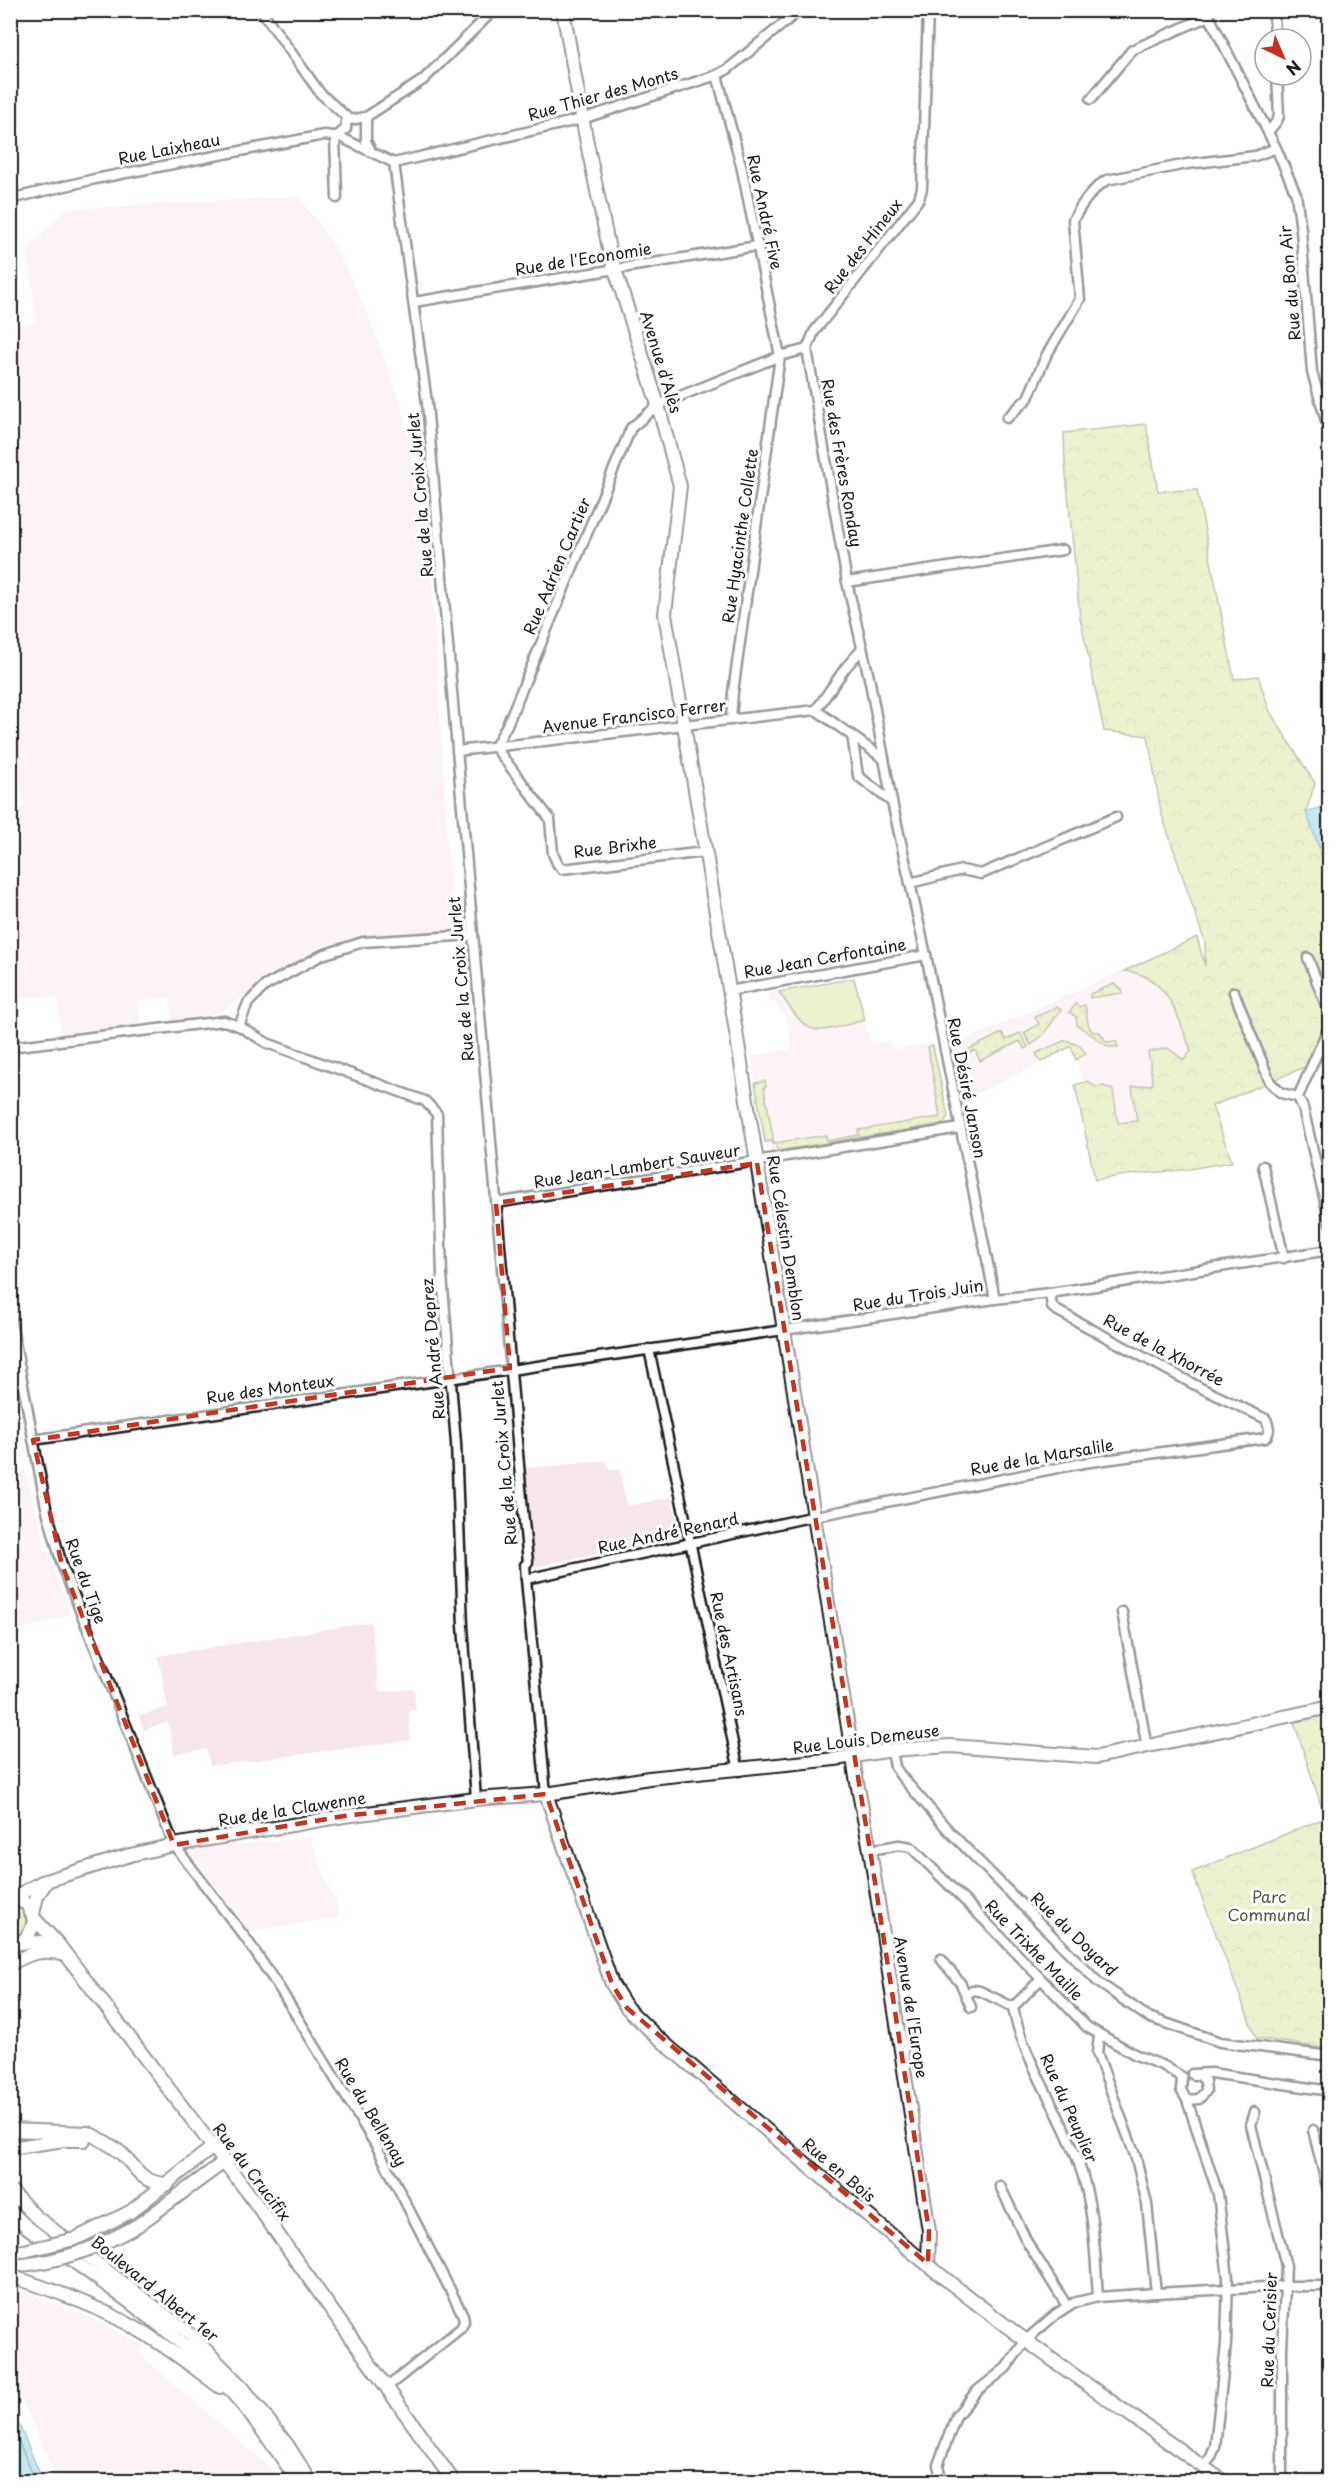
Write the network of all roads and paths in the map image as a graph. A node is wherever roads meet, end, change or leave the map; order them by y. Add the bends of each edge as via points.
1 (261, 10) edge
2 (494, 10) edge
3 (563, 10) edge
4 (801, 10) edge
5 (928, 10) edge
6 (1207, 13) edge
7 (792, 14) edge
8 (1274, 14) dead end
9 (1275, 27) edge
10 (717, 75) junction
11 (1278, 87) edge
12 (1091, 99) dead end
13 (346, 117) junction
14 (366, 117) junction
15 (582, 119) junction
16 (1268, 132) junction
17 (336, 136) junction
18 (1276, 148) junction
19 (370, 150) junction
20 (394, 163) junction
21 (337, 198) dead end
22 (10, 199) edge
23 (757, 246) junction
24 (614, 269) junction
25 (414, 302) junction
26 (807, 349) junction
27 (780, 356) junction
28 (658, 405) junction
29 (1007, 418) dead end
30 (1329, 435) edge
31 (1063, 550) dead end
32 (847, 582) junction
33 (862, 649) junction
34 (816, 710) junction
35 (732, 720) junction
36 (685, 726) junction
37 (852, 735) junction
38 (495, 747) junction
39 (457, 751) junction
40 (884, 759) junction
41 (892, 802) junction
42 (1116, 817) dead end
43 (705, 852) junction
44 (910, 883) junction
45 (473, 935) junction
46 (926, 955) junction
47 (1308, 958) dead end
48 (729, 992) junction
49 (1234, 992) dead end
50 (1329, 1016) edge
51 (1329, 1024) edge
52 (239, 1026) junction
53 (10, 1047) edge
54 (1298, 1097) junction
55 (960, 1128) junction
56 (757, 1162) junction
57 (1263, 1166) dead end
58 (496, 1203) junction
59 (1329, 1223) edge
60 (1329, 1250) edge
61 (1284, 1258) junction
62 (1050, 1293) junction
63 (994, 1299) junction
64 (10, 1316) edge
65 (784, 1330) junction
66 (649, 1348) junction
67 (511, 1368) junction
68 (15, 1369) edge
69 (450, 1377) junction
70 (1270, 1429) joint
71 (33, 1440) junction
72 (815, 1516) junction
73 (690, 1544) junction
74 (526, 1579) junction
75 (1122, 1612) dead end
76 (1329, 1704) edge
77 (1147, 1747) junction
78 (892, 1750) junction
79 (853, 1756) junction
80 (739, 1771) junction
81 (546, 1794) junction
82 (476, 1799) junction
83 (174, 1845) junction
84 (870, 1850) junction
85 (48, 1880) junction
86 (13, 1897) edge
87 (33, 1915) junction
88 (14, 1945) edge
89 (65, 1955) junction
90 (941, 1959) dead end
91 (10, 1964) edge
92 (1041, 1979) junction
93 (967, 1995) junction
94 (971, 2007) dead end
95 (1013, 2007) junction
96 (1099, 2036) junction
97 (1329, 2056) edge
98 (1192, 2074) junction
99 (1182, 2078) junction
100 (1329, 2091) edge
101 (1188, 2100) junction
102 (1255, 2112) dead end
103 (10, 2130) edge
104 (1313, 2130) dead end
105 (110, 2145) junction
106 (213, 2147) junction
107 (10, 2148) edge
108 (224, 2162) junction
109 (141, 2176) junction
110 (168, 2184) junction
111 (1000, 2186) dead end
112 (10, 2190) edge
113 (1329, 2199) edge
114 (133, 2210) junction
115 (11, 2213) edge
116 (10, 2252) edge
117 (928, 2264) junction
118 (10, 2266) edge
119 (10, 2276) edge
120 (1286, 2286) junction
121 (1329, 2286) edge
122 (1228, 2289) junction
123 (1156, 2293) junction
124 (1098, 2297) junction
125 (1067, 2306) junction
126 (1026, 2340) junction
127 (386, 2388) junction
128 (243, 2406) junction
129 (273, 2445) junction
130 (1203, 2467) junction
131 (289, 2481) edge
132 (298, 2481) edge
133 (311, 2481) edge
134 (454, 2481) edge
135 (942, 2481) edge
136 (1224, 2481) edge
137 (1282, 2481) edge

1 - 13 street via 320,93
2 - 14 street via 423,80
3 - 15 street, Avenue d'Alès
4 - 7 street, Rue Thier des Monts
5 - 26 street, Rue des Hineux via 919,199 814,332
6 - 12 street via 1132,50
6 - 16 street, Rue du Bon Air
7 - 10 street, Rue Thier des Monts
8 - 9 street
10 - 15 street, Rue Thier des Monts
10 - 23 street, Rue André Five
11 - 16 street via 1279,116
13 - 14 street
13 - 17 street via 346,129
14 - 19 street
15 - 20 street, Rue Thier des Monts
15 - 24 street, Avenue d'Alès
16 - 18 street, Rue du Bon Air
17 - 19 street
17 - 21 street
17 - 22 street, Rue Laixheau via 272,144
18 - 29 street via 1256,156 1187,164 1102,183 1073,220 1080,299 1046,356 1028,398
18 - 30 street, Rue du Bon Air via 1298,207 1312,372
19 - 20 street
20 - 25 street, Rue de la Croix Jurlet
23 - 24 street, Rue de l'Economie
23 - 27 street, Rue André Five
24 - 25 street, Rue de l'Economie
24 - 28 street, Avenue d'Alès
25 - 39 street, Rue de la Croix Jurlet via 427,403
26 - 27 street, Rue Adrien Cartier
26 - 32 street, Rue des Frères Ronday
27 - 28 street, Rue Adrien Cartier
27 - 35 street, Rue Hyacinthe Collette
28 - 36 street, Avenue d'Alès via 680,486 664,614
28 - 38 street, Rue Adrien Cartier via 631,428
31 - 32 street
32 - 33 street, Rue des Frères Ronday
33 - 34 street
33 - 40 street, Rue Désiré Janson
34 - 35 street, Avenue Francisco Ferrer
34 - 37 street
35 - 36 street, Avenue Francisco Ferrer
36 - 38 street, Avenue Francisco Ferrer
36 - 43 street, Rue Célestin Demblon
37 - 40 street
37 - 41 street via 858,776
38 - 39 street, Avenue Francisco Ferrer
38 - 43 street, Rue Brixhe via 550,819 554,854 562,868
39 - 45 street, Rue de la Croix Jurlet
40 - 41 street, Rue Désiré Janson
41 - 44 street, Rue Désiré Janson
42 - 44 street via 981,874 962,870
43 - 48 street, Rue Célestin Demblon
44 - 46 street, Rue Désiré Janson
45 - 52 street via 363,942 322,955 265,986 248,1003
45 - 58 street, Rue de la Croix Jurlet
46 - 48 street, Rue Jean Cerfontaine
46 - 55 street, Rue Désiré Janson
47 - 50 street
48 - 56 street, Rue Célestin Demblon
49 - 54 street via 1274,1089
51 - 54 street
52 - 53 street via 224,1022
52 - 69 street, Rue André Deprez via 267,1043 425,1101 437,1114
54 - 59 street
55 - 56 street, Rue Jean-Lambert Sauveur
55 - 63 street, Rue Désiré Janson
56 - 58 street, Rue Jean-Lambert Sauveur
56 - 65 street, Rue Célestin Demblon
57 - 61 street
58 - 67 street, Rue de la Croix Jurlet
60 - 61 street, Rue du Trois Juin
61 - 62 street, Rue du Trois Juin
62 - 63 street, Rue du Trois Juin
62 - 70 street, Rue de la Xhorrée via 1056,1310 1266,1419
63 - 65 street, Rue du Trois Juin
64 - 68 street, Rue du Tige
65 - 66 street, Rue du Trois Juin
65 - 72 street, Rue Célestin Demblon
66 - 67 street, Rue du Trois Juin
66 - 73 street, Rue des Artisans
67 - 69 street, Rue des Monteux
67 - 74 street, Rue de la Croix Jurlet via 528,1562
68 - 71 street, Rue du Tige
69 - 71 street, Rue des Monteux
69 - 82 street, Rue André Deprez
70 - 72 street, Rue de la Marsalile via 1265,1438 1083,1463
71 - 83 street, Rue du Tige via 62,1565
72 - 73 street, Rue André Renard
72 - 79 street, Rue Célestin Demblon
73 - 74 street, Rue André Renard
73 - 80 street, Rue des Artisans
74 - 81 street, Rue de la Croix Jurlet
75 - 77 street
76 - 77 street, Rue Louis Demeuse
77 - 78 street, Rue Louis Demeuse via 1097,1757 950,1746
78 - 79 street, Rue Louis Demeuse
78 - 97 street, Rue du Doyard via 901,1776 956,1838 1098,1982 1148,2017 1220,2042
79 - 80 street, Rue Louis Demeuse
79 - 84 street, Avenue de l'Europe
80 - 81 street, Rue Louis Demeuse via 649,1778
81 - 82 street, Rue de la Clawenne
81 - 117 street, Rue en Bois via 612,1984 627,2008 849,2201
82 - 83 street, Rue de la Clawenne
83 - 85 street, Rue de la Clawenne
83 - 127 street, Rue du Bellenay via 280,1989 371,2137 463,2315 461,2328
84 - 92 street, Rue Trixhe Maille via 911,1847
84 - 117 street, Avenue de l'Europe via 929,2231
85 - 86 street, Rue de la Clawenne
85 - 87 street
86 - 87 street, Rue du Crucifix via 27,1904
87 - 88 street via 31,1931
87 - 89 street, Rue du Crucifix
88 - 89 street, Rue du Crucifix via 43,1942
89 - 91 street via 42,1951
89 - 106 street, Rue du Crucifix
90 - 93 street
92 - 95 street
92 - 96 street, Rue Trixhe Maille
93 - 94 street
93 - 95 street via 972,1990 980,1991
95 - 124 street, Rue du Peuplier via 1017,2028 1084,2180 1095,2245
96 - 99 street, Rue Trixhe Maille
96 - 123 street via 1097,2053 1136,2158 1147,2204
98 - 99 street
98 - 100 street via 1211,2073
98 - 101 street via 1207,2085 1199,2099
99 - 101 street via 1181,2090
101 - 122 street via 1218,2194
102 - 120 street, Rue du Cerisier via 1251,2125 1286,2266
103 - 105 street via 87,2133
104 - 113 street
105 - 107 street via 75,2140
105 - 109 street
106 - 108 street, Rue du Crucifix
106 - 110 street
108 - 118 street, bridge via 138,2225 81,2254
108 - 127 street, Rue du Crucifix
109 - 110 street
109 - 114 street via 142,2190
110 - 114 street
111 - 125 street via 1027,2242
112 - 133 street, Boulevard Albert 1er via 34,2216 190,2334 243,2388
114 - 116 street, bridge via 75,2239
115 - 128 street, Boulevard Albert 1er via 178,2342 217,2376
117 - 126 street, Rue en Bois
119 - 128 street via 90,2305 129,2324
120 - 121 street
120 - 122 street
120 - 137 street, Rue du Cerisier
122 - 123 street
122 - 130 street via 1215,2447
123 - 124 street
124 - 125 street
125 - 126 street
126 - 130 street, Rue en Bois
126 - 135 street via 1006,2368 977,2391 956,2416 938,2465
127 - 134 street, Rue du Crucifix
128 - 129 street, Boulevard Albert 1er
129 - 131 street
129 - 132 street, Boulevard Albert 1er
130 - 136 street, Rue en Bois

